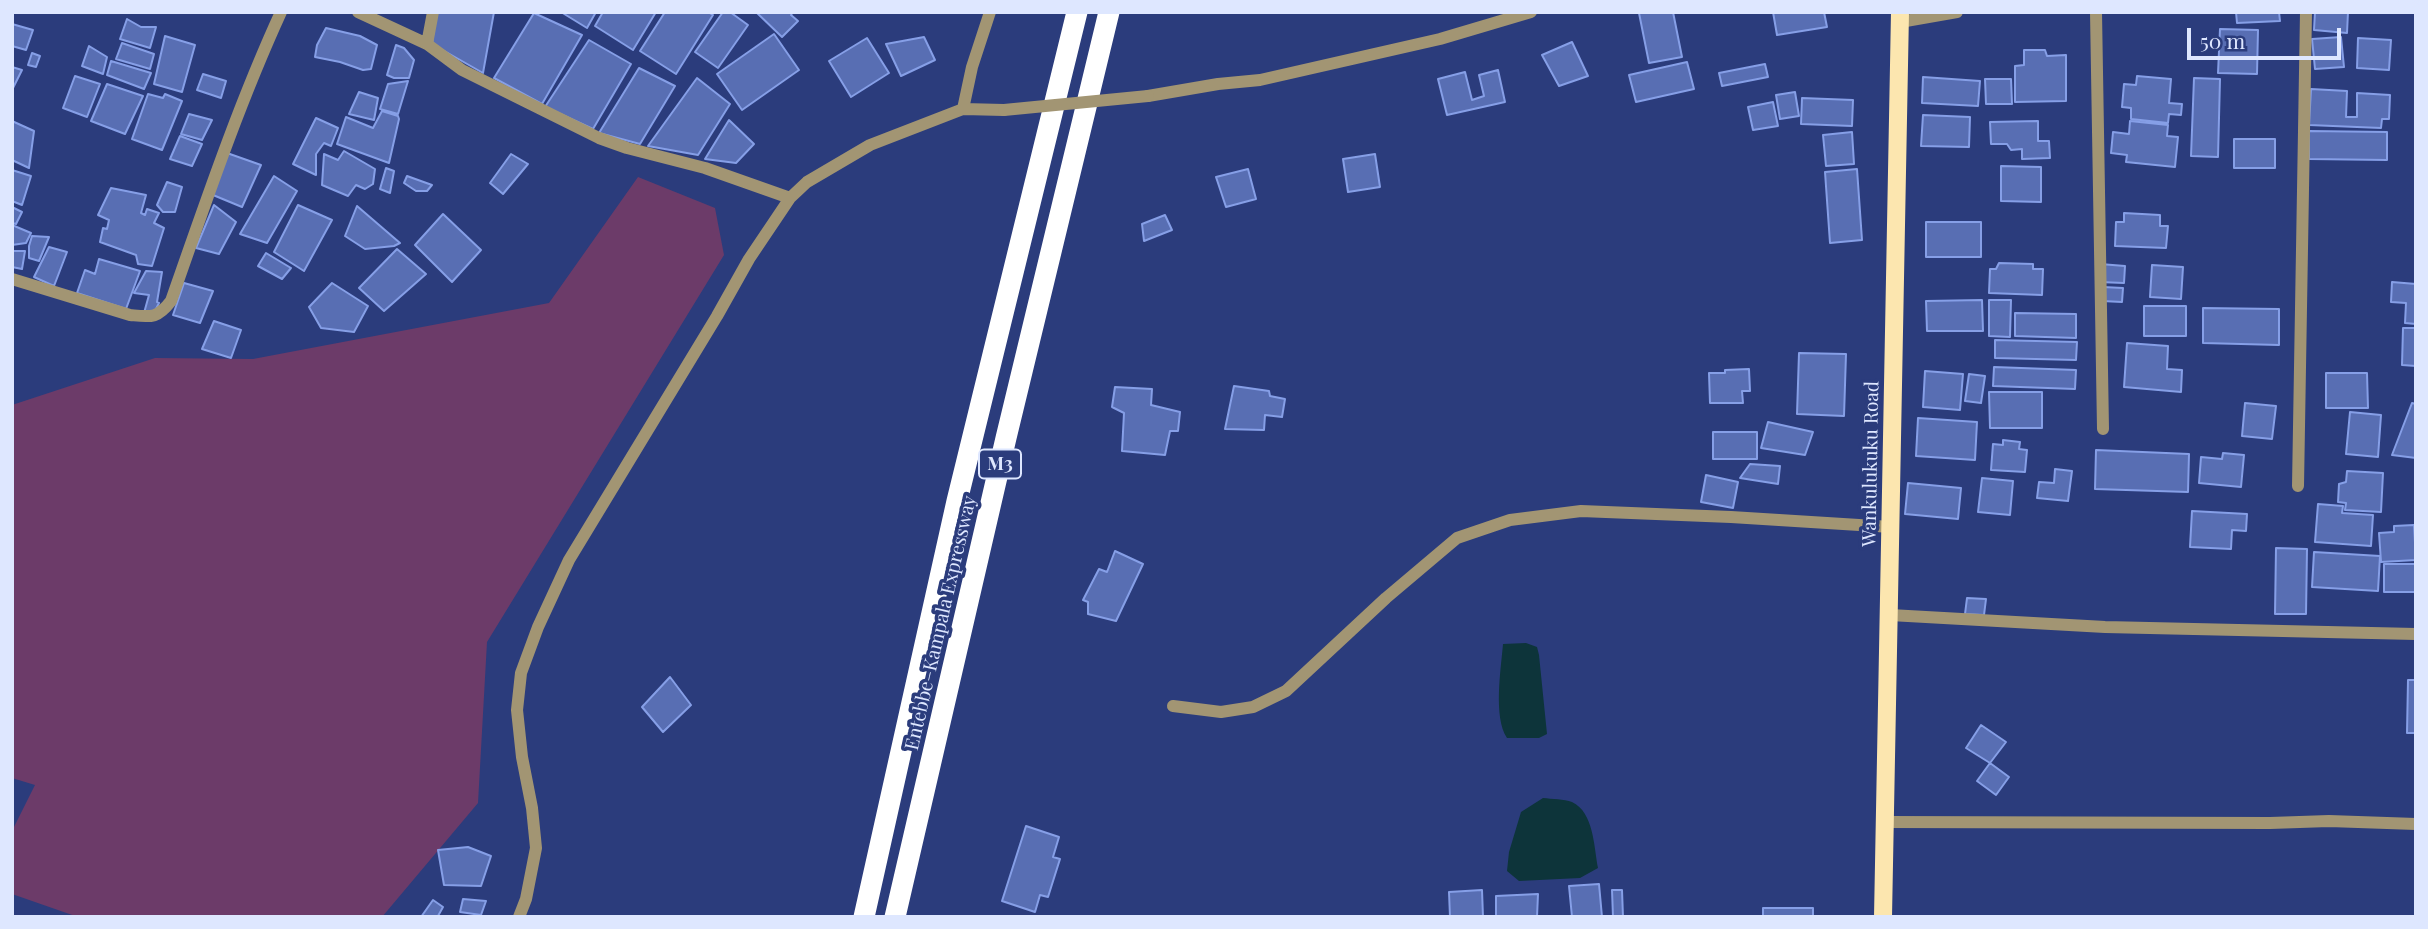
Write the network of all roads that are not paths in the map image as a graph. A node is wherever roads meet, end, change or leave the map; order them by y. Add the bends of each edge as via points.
1 (281, 12) edge
2 (358, 12) edge
3 (433, 12) edge
4 (990, 12) edge
5 (1076, 12) edge
6 (1109, 12) edge
7 (1531, 12) edge
8 (1957, 12) edge
9 (2096, 12) edge
10 (2306, 12) edge
11 (1900, 17) edge
12 (427, 44) junction
13 (963, 110) junction
14 (790, 198) junction
15 (12, 278) edge
16 (2103, 429) dead end
17 (2298, 486) dead end
18 (1891, 527) junction
19 (1890, 615) junction
20 (2416, 634) edge
21 (1173, 706) dead end
22 (1885, 822) junction
23 (2416, 824) edge
24 (519, 917) edge
25 (864, 917) edge
26 (895, 917) edge
27 (1883, 917) edge

1 - 15 street via 228,139 171,301 162,313 130,315
2 - 12 street
3 - 12 street
4 - 13 street
5 - 25 highway, Entebbe–Kampala Expressway / M3 via 957,501
6 - 26 highway, Entebbe–Kampala Expressway / M3
7 - 13 street, bridge via 1440,39 1260,80 1147,96
8 - 11 street
9 - 16 street
10 - 17 street
11 - 18 main road, Wankulukuku Road
12 - 14 street via 462,70 599,138
13 - 14 street via 870,145
14 - 24 street via 569,560 538,627 521,673 517,710 536,848
18 - 19 main road, Wankulukuku Road
18 - 21 street via 1581,510 1510,520 1457,538 1286,691 1253,707 1221,712
19 - 20 street via 2105,628
19 - 22 main road, Wankulukuku Road
22 - 23 street
22 - 27 main road, Wankulukuku Road

